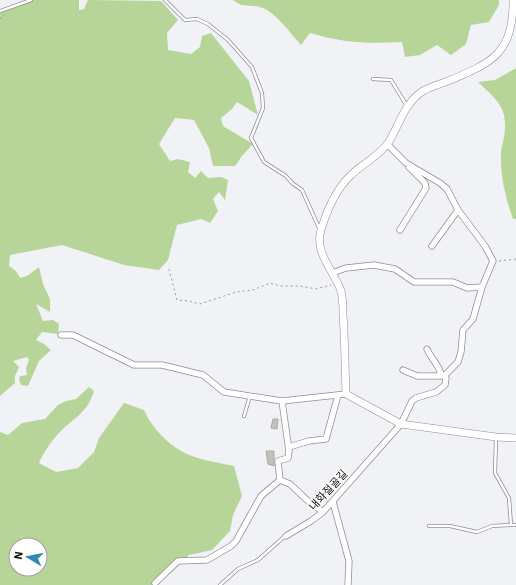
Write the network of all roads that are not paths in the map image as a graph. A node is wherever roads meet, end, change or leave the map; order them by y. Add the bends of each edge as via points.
1 (31, 0) edge
2 (165, 0) edge
3 (513, 0) edge
4 (0, 11) edge
5 (373, 79) dead end
6 (407, 107) junction
7 (387, 144) junction
8 (406, 163) junction
9 (458, 210) junction
10 (400, 230) dead end
11 (320, 231) junction
12 (432, 246) dead end
13 (332, 273) junction
14 (482, 287) junction
15 (61, 335) dead end
16 (427, 349) dead end
17 (404, 370) dead end
18 (443, 375) junction
19 (346, 394) junction
20 (338, 395) junction
21 (251, 396) junction
22 (282, 401) junction
23 (244, 416) dead end
24 (401, 424) junction
25 (496, 437) junction
26 (516, 438) edge
27 (289, 447) junction
28 (280, 480) junction
29 (333, 502) junction
30 (324, 512) junction
31 (512, 525) junction
32 (516, 525) edge
33 (429, 526) dead end
34 (286, 536) joint
35 (155, 583) dead end
36 (220, 585) edge
37 (348, 585) edge

1 - 4 lane
2 - 11 lane via 186,20 197,19 208,24 228,40 252,67 262,93 263,108 251,138 264,162 302,190
3 - 6 street via 509,36 498,53 483,67 423,91
5 - 6 lane via 391,80
6 - 7 street
7 - 8 street
7 - 11 street via 340,187
8 - 9 street via 444,186
8 - 10 street via 426,186
9 - 12 street
9 - 14 street via 493,261
11 - 13 street via 319,243
13 - 14 street via 346,268 374,265 395,269 410,282 453,282 467,288
13 - 19 street via 342,293
14 - 18 street via 473,318 463,330 458,362
15 - 21 street via 73,335 134,365 162,366 203,375 224,392
16 - 18 street
17 - 18 street via 417,376
18 - 24 street, 내화절골길 via 446,378 445,385 412,401
19 - 20 street
19 - 24 street
20 - 22 street
20 - 27 street via 326,439
21 - 22 street
21 - 23 lane
22 - 27 street
24 - 25 street
24 - 29 street, 내화절골길
25 - 26 street
25 - 31 lane via 495,473 509,498
27 - 28 street via 288,458 278,461
28 - 30 street via 290,484 308,502
28 - 35 street via 261,496 231,546 204,562 178,562
29 - 30 street, 내화절골길
29 - 37 street via 349,561
30 - 34 street, 내화절골길 via 312,522
31 - 32 lane
31 - 33 lane via 492,526 477,532 450,526
34 - 36 lane, 내화절골길 via 258,560 238,569

